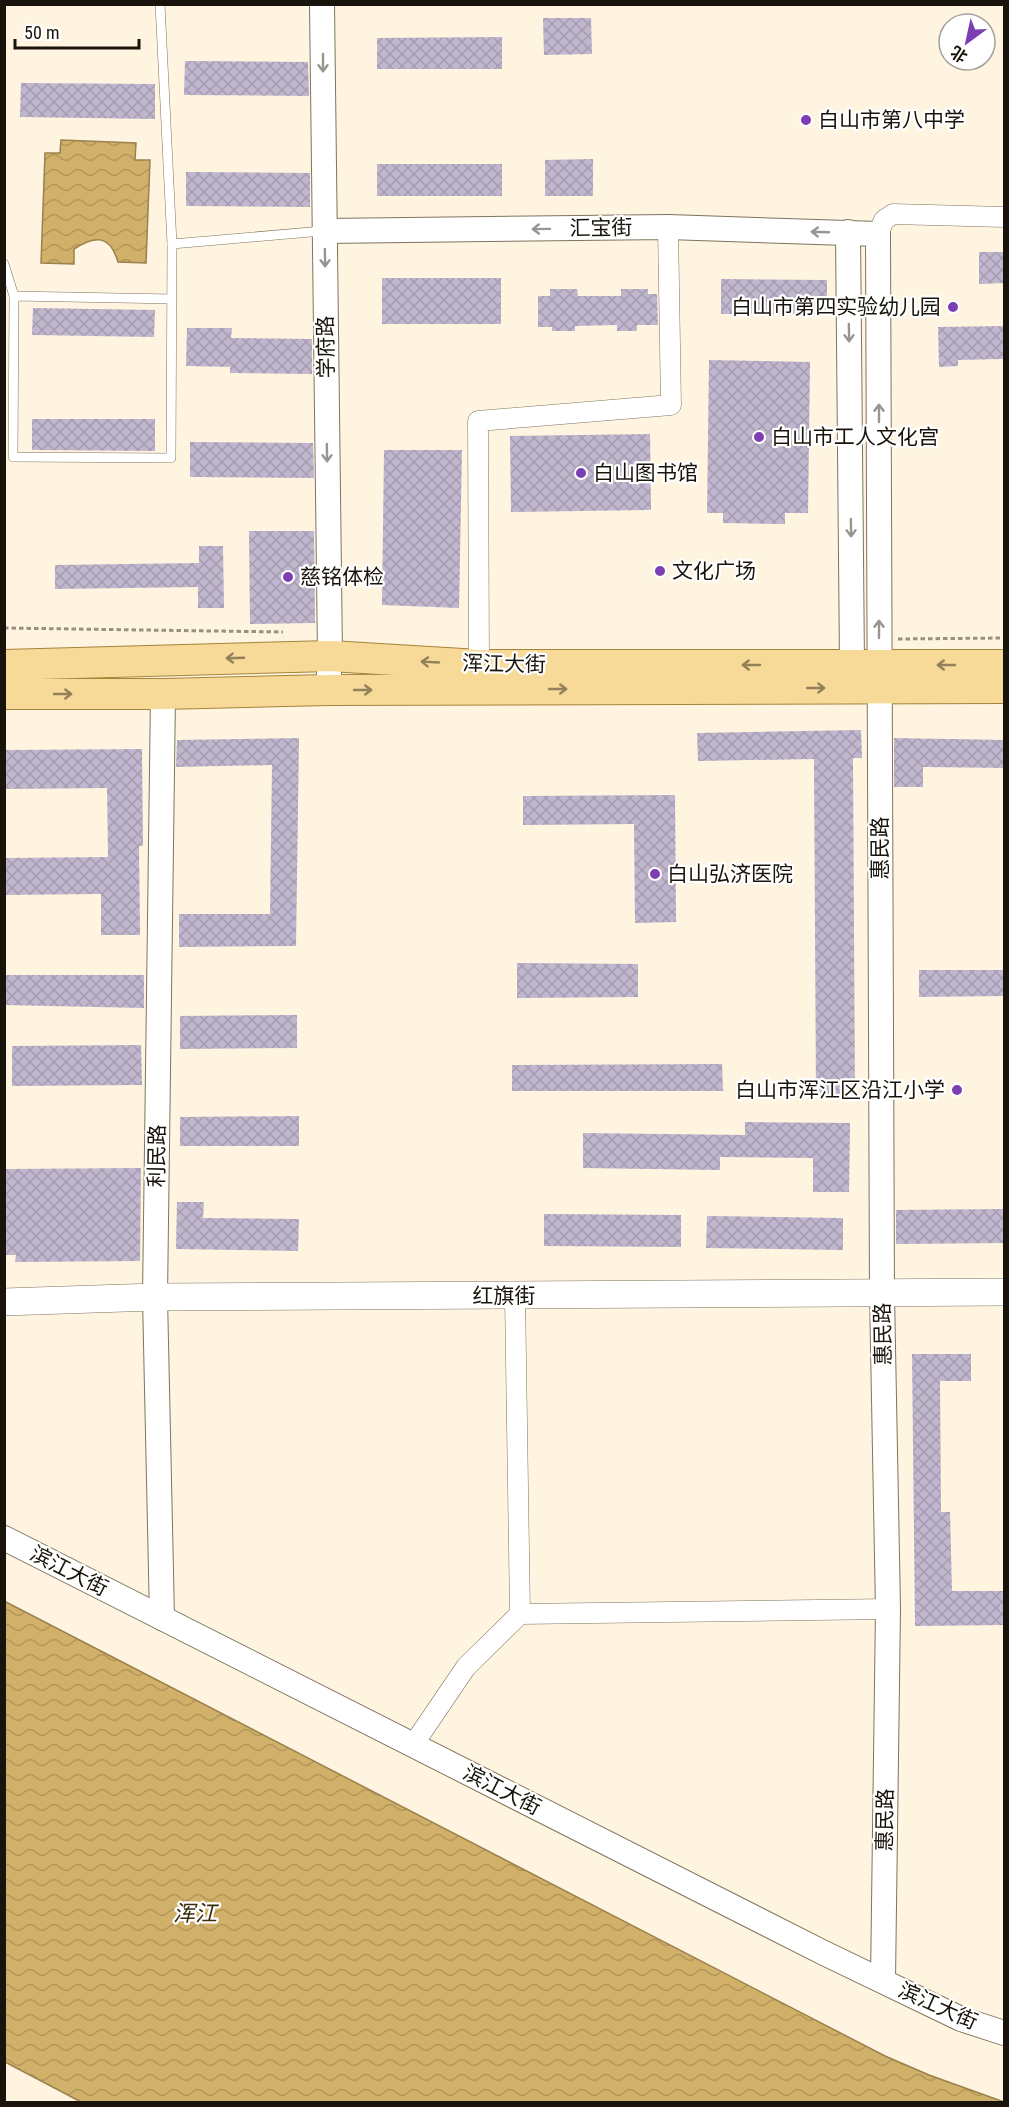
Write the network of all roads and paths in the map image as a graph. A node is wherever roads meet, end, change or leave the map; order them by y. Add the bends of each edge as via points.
1 (160, 4) edge
2 (322, 4) edge
3 (1005, 217) edge
4 (668, 227) junction
5 (324, 231) junction
6 (848, 232) junction
7 (878, 234) junction
8 (172, 244) junction
9 (4, 264) edge
10 (14, 296) junction
11 (172, 299) junction
12 (4, 628) edge
13 (283, 632) dead end
14 (1005, 638) edge
15 (330, 656) junction
16 (479, 664) junction
17 (873, 664) junction
18 (4, 665) edge
19 (1005, 665) edge
20 (1005, 688) edge
21 (328, 690) junction
22 (4, 694) edge
23 (163, 694) junction
24 (1005, 1292) edge
25 (882, 1294) junction
26 (515, 1296) junction
27 (156, 1297) junction
28 (4, 1302) edge
29 (4, 1538) edge
30 (888, 1609) junction
31 (520, 1614) junction
32 (162, 1618) junction
33 (413, 1745) junction
34 (883, 1980) junction
35 (1005, 2033) edge

1 - 8 lane
2 -> 5 street, 学府路
3 - 7 street via 893,214 884,220
4 -> 5 street, 汇宝街
6 -> 4 street, 汇宝街
4 - 16 street via 671,405 478,421
5 - 8 lane
5 -> 15 street, 学府路
6 - 7 street, 汇宝街
6 -> 17 street, 惠民路
17 -> 7 street, 惠民路
8 - 11 lane
9 - 10 lane
10 - 11 lane
10 - 11 lane via 13,457 171,458
12 - 13 path
14 - 17 path
16 -> 15 main road, 浑江大街
15 -> 18 main road, 浑江大街
15 - 21 street, 学府路
17 -> 16 main road, 浑江大街
19 -> 17 main road, 浑江大街
17 - 20 main road, 浑江大街
21 -> 17 main road, 浑江大街
17 - 25 street, 惠民路
21 - 23 main road, 浑江大街
22 -> 23 main road, 浑江大街
23 - 27 street, 利民路
24 - 25 main road, 红旗街
25 - 26 main road, 红旗街
25 - 30 street, 惠民路
26 - 27 main road, 红旗街
26 - 31 street
27 - 28 main road, 红旗街
27 - 32 street, 利民路
29 - 32 street, 滨江大街
30 - 31 street
30 - 34 street, 惠民路
31 - 33 street via 466,1666
32 - 33 street, 滨江大街
33 - 34 street, 滨江大街
34 - 35 street, 滨江大街 via 961,2019

